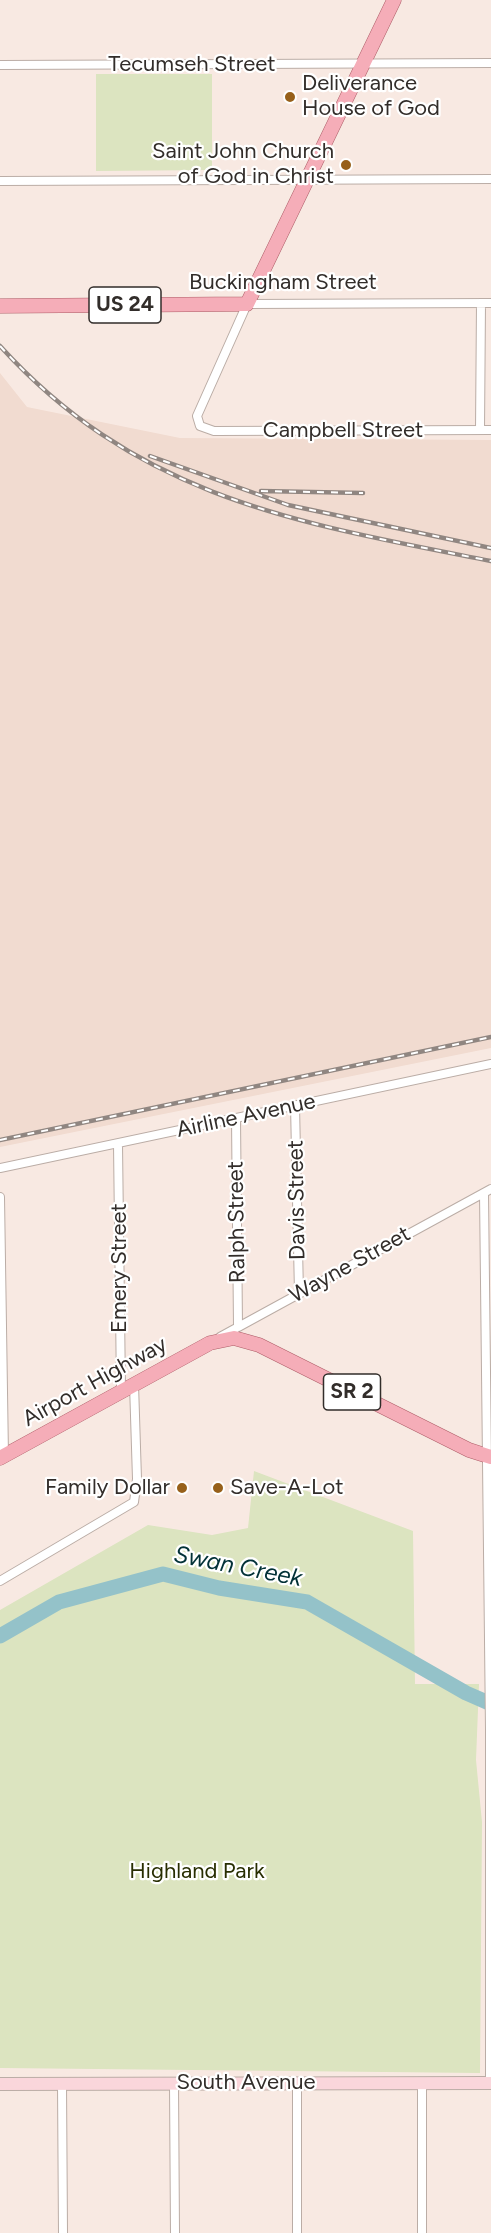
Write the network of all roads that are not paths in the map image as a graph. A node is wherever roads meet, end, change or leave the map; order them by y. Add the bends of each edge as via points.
1 (394, 0) edge
2 (491, 63) edge
3 (363, 64) junction
4 (0, 65) edge
5 (308, 180) junction
6 (491, 180) edge
7 (0, 181) edge
8 (480, 303) junction
9 (491, 303) edge
10 (1, 304) edge
11 (247, 304) junction
12 (480, 430) junction
13 (491, 430) edge
14 (491, 1064) edge
15 (295, 1106) junction
16 (236, 1118) junction
17 (118, 1144) junction
18 (0, 1168) edge
19 (487, 1191) edge
20 (0, 1197) edge
21 (299, 1294) junction
22 (238, 1327) junction
23 (210, 1343) junction
24 (134, 1384) junction
25 (121, 1392) junction
26 (2, 1457) edge
27 (489, 1457) edge
28 (0, 1581) edge
29 (490, 1667) edge
30 (490, 1730) edge
31 (490, 1827) edge
32 (491, 1954) edge
33 (297, 2083) junction
34 (422, 2083) junction
35 (490, 2083) edge
36 (0, 2084) edge
37 (62, 2084) junction
38 (174, 2084) junction
39 (63, 2233) edge
40 (175, 2233) edge
41 (297, 2233) edge
42 (422, 2233) edge

1 - 3 main road
2 - 3 street, Tecumseh Street
3 - 4 street, Tecumseh Street
3 - 5 main road
5 - 6 street
5 - 7 street
5 - 11 main road
8 - 9 street, Buckingham Street
8 - 11 street, Buckingham Street
8 - 12 street
10 - 11 main road, Buckingham Street / US 24
11 - 12 street, Campbell Street via 200,405 198,423 203,428
12 - 13 street, Campbell Street
14 - 15 street, Airline Avenue
15 - 16 street, Airline Avenue
15 - 21 street, Davis Street
16 - 17 street, Airline Avenue
16 - 22 street, Ralph Street
17 - 18 street, Airline Avenue
17 - 25 street, Emery Street
19 - 21 street, Wayne Street
19 - 27 street
20 - 26 street
21 - 22 street, Wayne Street
22 - 23 street, Wayne Street
23 - 24 main road, Airport Highway / SR 2
23 - 27 main road, SR 2 via 228,1338 253,1343
24 - 25 main road, Airport Highway / SR 2
24 - 28 street via 134,1502
25 - 26 main road, Airport Highway / SR 2
27 - 29 street
29 - 30 street
30 - 31 street
31 - 32 street
32 - 35 street
33 - 34 street, South Avenue
33 - 38 street, South Avenue
33 - 41 street
34 - 35 street, South Avenue
34 - 42 street
36 - 37 street, South Avenue
37 - 38 street, South Avenue
37 - 39 street
38 - 40 street

